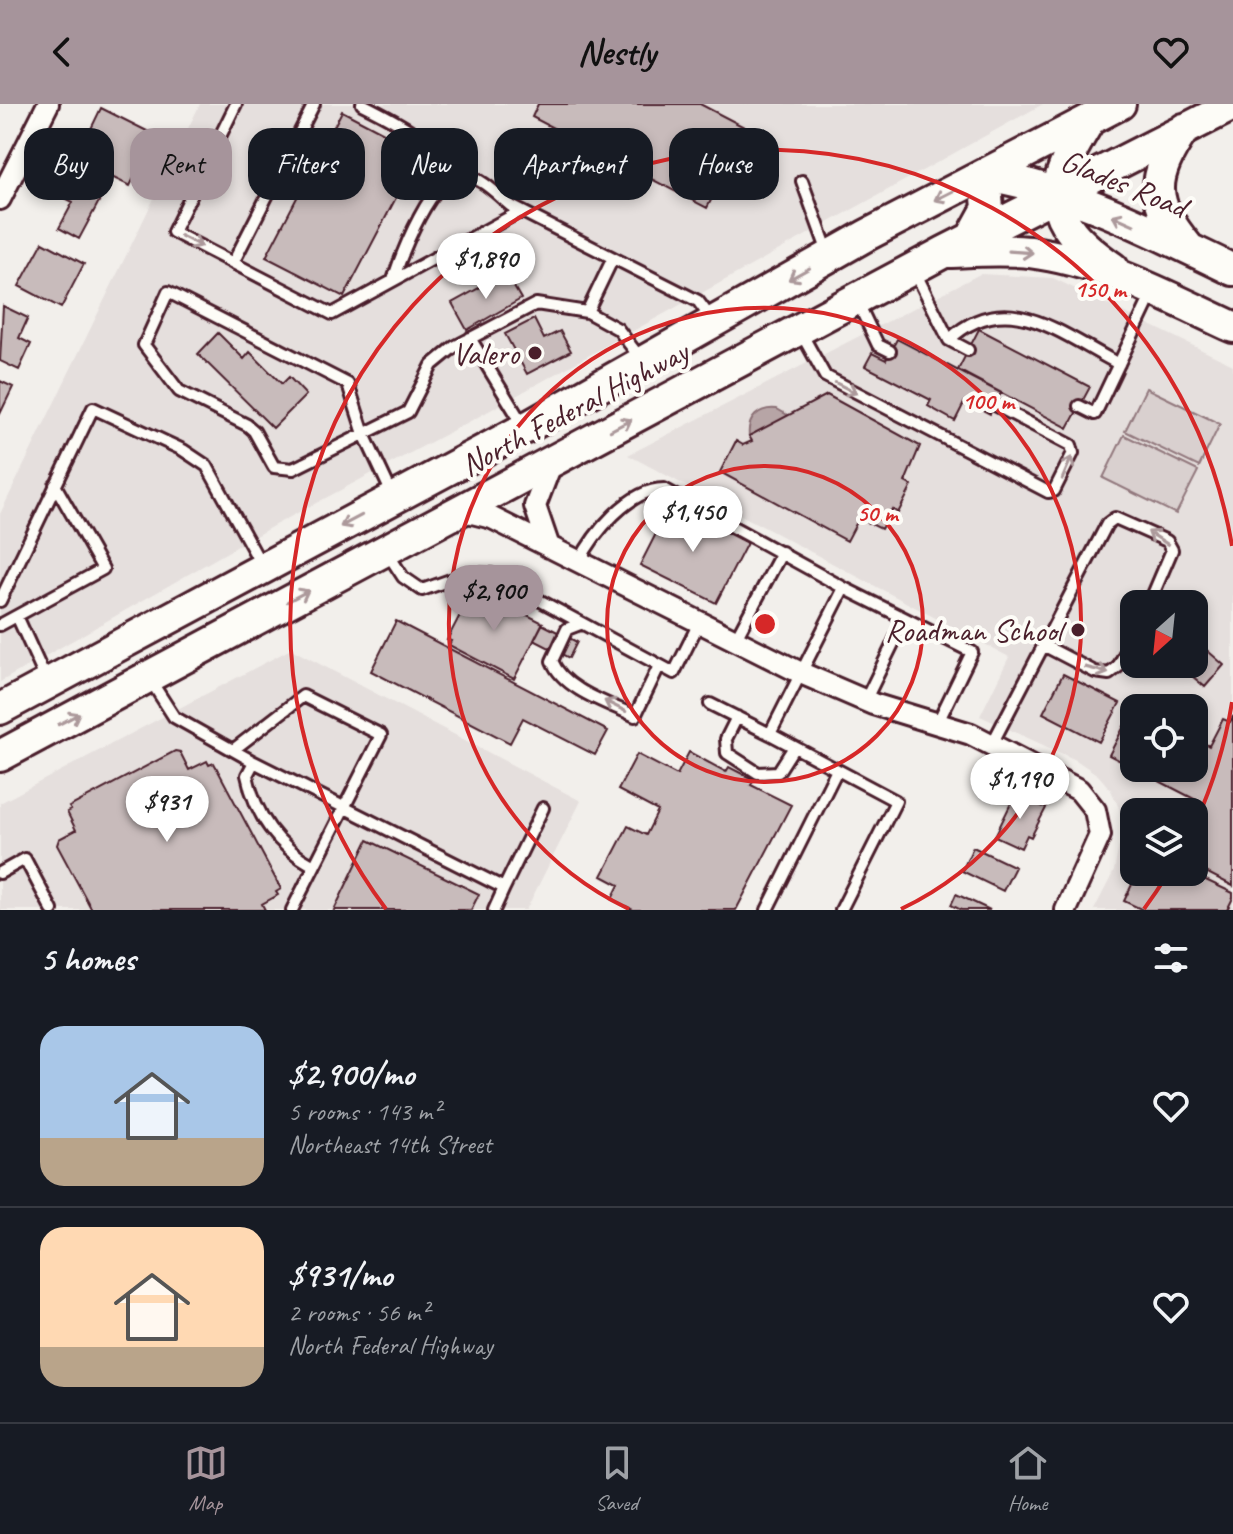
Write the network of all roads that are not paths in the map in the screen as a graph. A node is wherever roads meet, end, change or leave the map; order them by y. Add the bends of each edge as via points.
1 (48, 104) edge
2 (236, 104) edge
3 (314, 104) edge
4 (362, 104) edge
5 (1118, 104) edge
6 (1233, 105) edge
7 (1089, 121) junction
8 (410, 128) edge
9 (1184, 129) junction
10 (985, 175) junction
11 (802, 181) dead end
12 (478, 182) edge
13 (1056, 193) junction
14 (0, 199) edge
15 (430, 200) edge
16 (521, 211) junction
17 (972, 237) junction
18 (1190, 249) junction
19 (944, 252) junction
20 (830, 257) junction
21 (613, 258) junction
22 (233, 263) junction
23 (913, 268) junction
24 (1233, 270) edge
25 (1126, 277) junction
26 (393, 280) junction
27 (1154, 290) junction
28 (856, 299) junction
29 (587, 312) junction
30 (714, 322) junction
31 (1233, 327) edge
32 (799, 329) junction
33 (470, 338) junction
34 (949, 340) junction
35 (968, 350) dead end
36 (890, 351) dead end
37 (642, 362) junction
38 (1119, 364) junction
39 (995, 405) dead end
40 (1079, 406) dead end
41 (528, 426) junction
42 (364, 434) junction
43 (552, 462) junction
44 (515, 482) junction
45 (55, 485) junction
46 (394, 498) junction
47 (460, 510) junction
48 (549, 547) junction
49 (385, 549) junction
50 (782, 552) junction
51 (579, 562) junction
52 (263, 568) junction
53 (844, 588) junction
54 (1155, 590) edge
55 (0, 601) edge
56 (17, 616) junction
57 (905, 619) junction
58 (699, 623) junction
59 (580, 624) junction
60 (0, 625) edge
61 (735, 640) junction
62 (1043, 645) junction
63 (1120, 663) edge
64 (659, 666) junction
65 (801, 673) junction
66 (148, 676) junction
67 (47, 684) junction
68 (865, 701) junction
69 (710, 704) dead end
70 (0, 709) edge
71 (737, 717) junction
72 (938, 722) junction
73 (770, 734) junction
74 (992, 744) junction
75 (794, 747) junction
76 (233, 750) junction
77 (0, 756) edge
78 (254, 762) junction
79 (837, 770) junction
80 (344, 807) junction
81 (543, 808) dead end
82 (314, 866) junction
83 (0, 873) edge
84 (504, 888) junction
85 (52, 910) edge
86 (292, 910) edge
87 (494, 910) edge
88 (767, 910) edge
89 (841, 910) edge
90 (1066, 910) edge

1 - 14 street
2 -> 22 lane via 173,232
3 - 22 lane
4 - 8 lane
5 - 7 main road, North Federal Highway
6 - 9 main road, North Federal Highway
7 - 10 main road, North Federal Highway
7 - 13 main road via 1062,164
9 - 13 main road, North Federal Highway
9 - 18 main road via 1165,156 1158,193 1166,220
10 - 13 main road, Glades Road
10 - 17 main road via 988,208
10 -> 20 main road, North Federal Highway
11 - 20 lane
12 - 16 lane
13 - 17 main road, North Federal Highway
18 -> 13 main road, Glades Road
13 - 25 main road via 1074,232
15 - 26 lane
16 - 21 lane
16 - 26 lane
17 - 19 main road, North Federal Highway
18 - 24 main road, Glades Road
19 - 23 main road, North Federal Highway
19 -> 25 main road via 1031,252
20 -> 30 main road, North Federal Highway
21 - 29 lane
21 - 30 lane via 698,301
22 - 26 lane via 332,314
23 - 28 main road, North Federal Highway
23 - 34 lane
25 - 27 main road
27 - 31 main road
27 - 38 lane
28 - 32 main road, North Federal Highway
28 - 36 lane via 878,345
29 - 33 lane via 536,304
29 - 37 lane via 629,339
30 - 37 main road, North Federal Highway
32 -> 39 lane via 825,376 1054,491 1073,453 1071,445
43 -> 32 main road, North Federal Highway
33 - 41 lane
33 - 42 lane via 432,365 408,412
34 - 35 lane
34 - 38 lane via 976,319 1011,314 1029,317
37 - 41 main road, North Federal Highway
38 - 40 lane via 1095,414
41 - 44 main road via 527,457
41 - 46 main road, North Federal Highway
42 - 42 lane via 293,469 274,467 254,431 179,391 144,345 168,292 348,384
42 - 46 lane
43 - 44 main road, North Federal Highway
43 - 48 street via 535,506
44 - 47 main road, North Federal Highway
45 - 52 lane via 93,408 207,466
45 - 55 lane
45 - 56 lane via 103,569
46 -> 52 main road, North Federal Highway
47 - 48 street via 492,518
47 - 49 main road, North Federal Highway
48 - 51 street
49 - 59 lane via 403,577 422,590 470,573 491,574
66 -> 49 main road, North Federal Highway
50 - 51 lane via 664,489 653,489 596,530
50 - 53 lane
50 - 61 lane
51 - 58 street
52 - 67 main road, North Federal Highway
53 - 57 lane
53 - 65 lane
54 -> 62 lane via 1172,550 1167,541 1115,518 1107,524
56 - 60 lane
56 - 67 lane
57 - 68 lane
57 - 72 lane via 972,652
58 - 61 street
58 - 64 lane via 674,673
59 - 64 lane
64 -> 59 lane via 635,716 574,686 552,661 567,629
61 - 65 street
62 -> 63 lane via 1095,672 1109,674
62 - 74 lane
65 - 68 street
65 - 73 lane
66 - 76 lane via 174,717
77 -> 66 main road, North Federal Highway
67 - 70 main road, North Federal Highway
68 - 72 street
69 - 71 lane
71 - 73 lane
71 - 75 lane via 726,739 727,753 758,773 778,772
72 - 74 street
73 - 75 lane
74 - 90 street via 1079,790 1095,810 1100,835
75 - 79 lane
76 - 78 lane
76 - 80 lane via 303,696 381,735
78 - 80 lane
78 - 82 lane via 247,775 257,809 290,852
79 - 88 lane
79 - 89 lane via 896,801
80 - 82 lane
80 - 84 lane
81 - 84 lane
82 - 86 lane
83 - 85 lane via 25,859
84 - 87 lane

